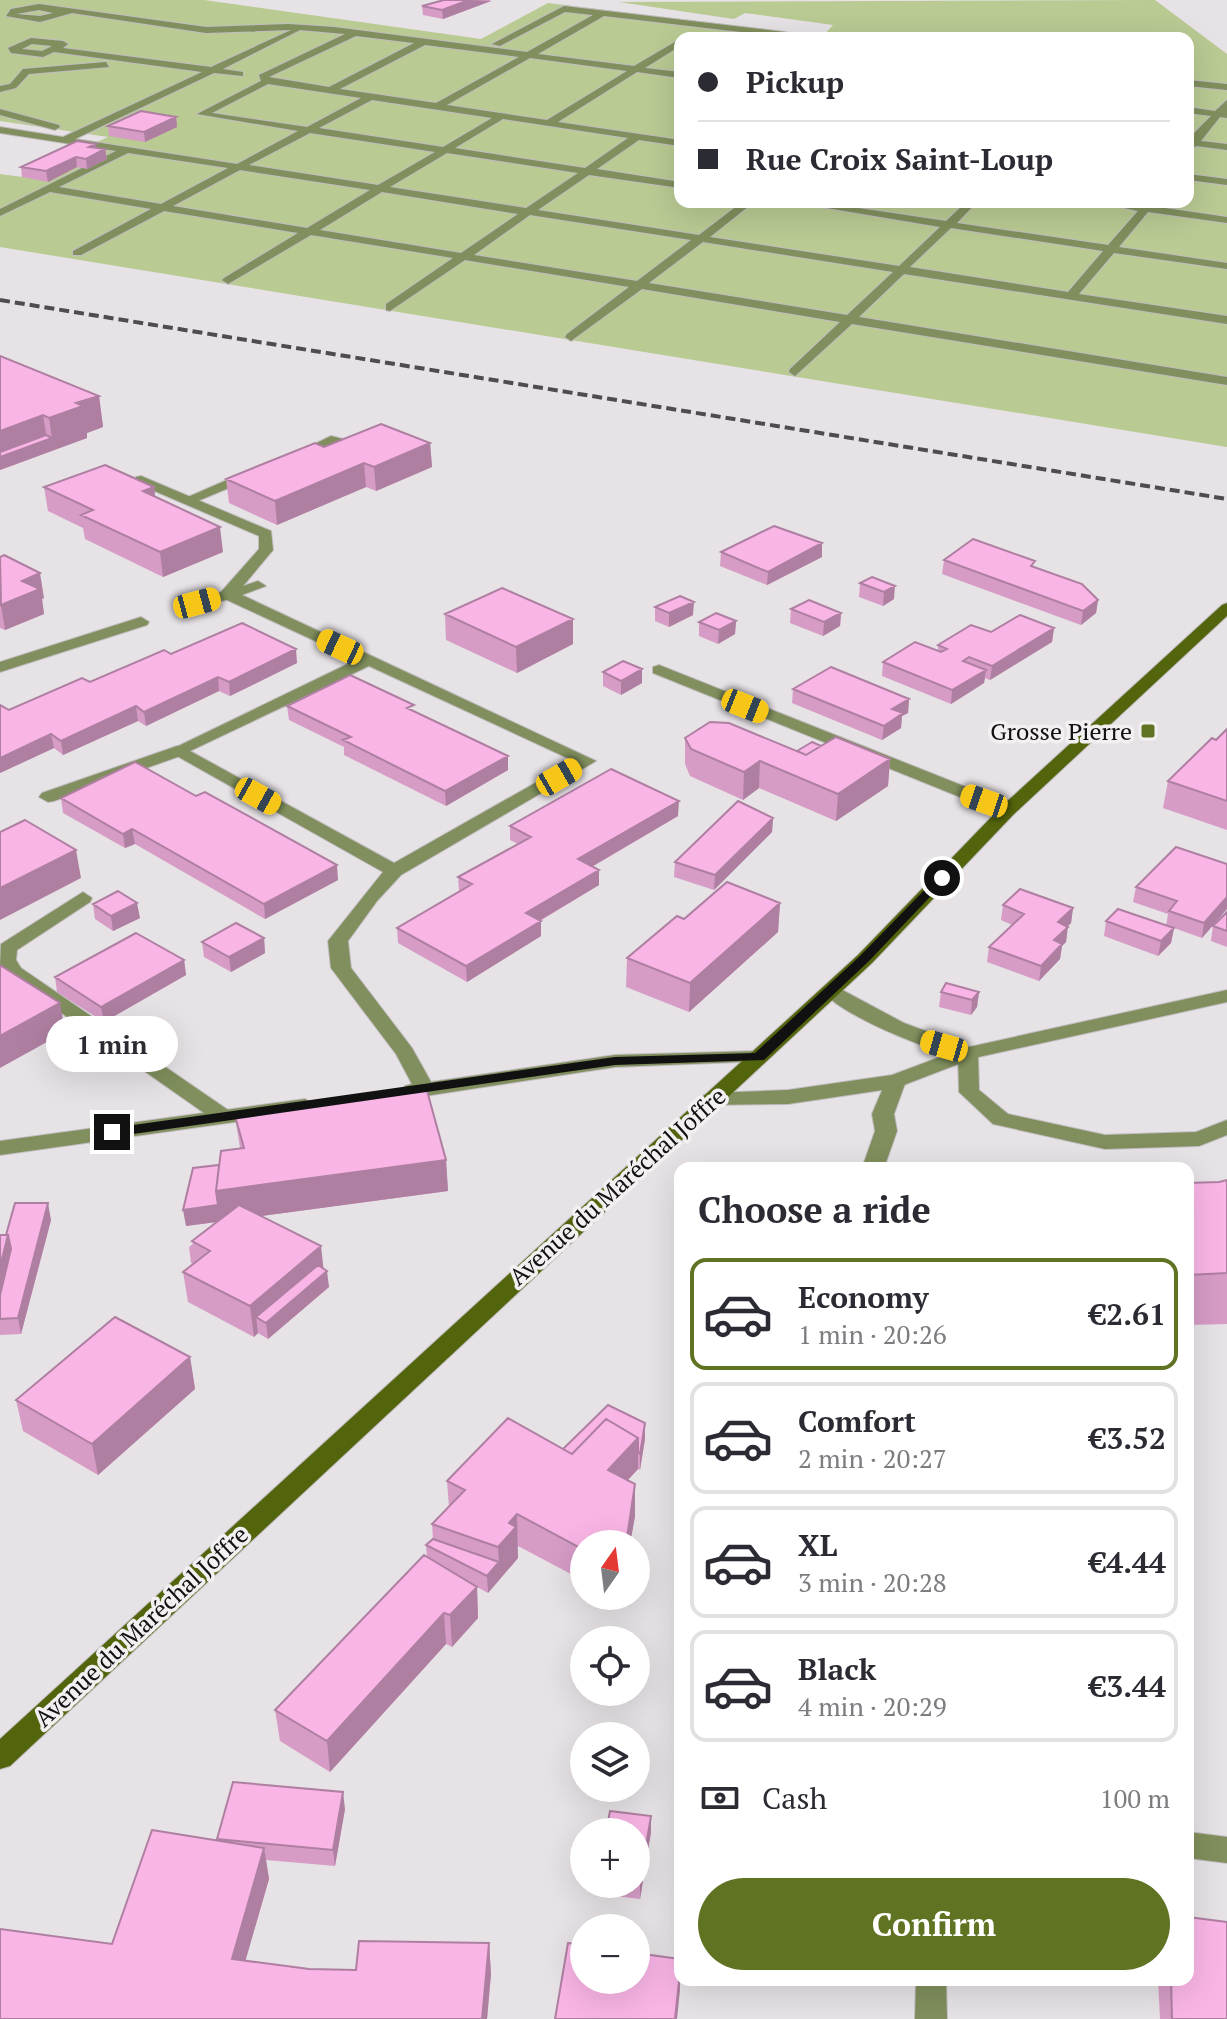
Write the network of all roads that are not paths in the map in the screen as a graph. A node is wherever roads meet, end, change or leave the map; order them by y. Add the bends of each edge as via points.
1 (59, 11) junction
2 (603, 13) junction
3 (5, 14) edge
4 (42, 19) junction
5 (707, 26) junction
6 (303, 28) junction
7 (697, 32) edge
8 (763, 32) edge
9 (354, 33) junction
10 (39, 41) junction
11 (423, 42) junction
12 (497, 44) junction
13 (674, 46) edge
14 (53, 49) junction
15 (538, 49) junction
16 (528, 55) junction
17 (129, 59) junction
18 (646, 63) junction
19 (674, 66) edge
20 (635, 70) junction
21 (213, 71) junction
22 (240, 74) dead end
23 (674, 74) edge
24 (267, 81) junction
25 (1194, 84) edge
26 (1227, 87) edge
27 (0, 89) edge
28 (327, 92) junction
29 (368, 98) junction
30 (1227, 103) edge
31 (435, 108) junction
32 (1194, 111) edge
33 (0, 112) edge
34 (1222, 114) edge
35 (500, 117) junction
36 (547, 124) junction
37 (0, 130) edge
38 (308, 130) junction
39 (78, 134) junction
40 (674, 134) edge
41 (637, 137) junction
42 (66, 139) junction
43 (1194, 140) edge
44 (664, 141) junction
45 (674, 142) edge
46 (1194, 144) edge
47 (1227, 147) edge
48 (128, 149) junction
49 (445, 150) junction
50 (239, 166) junction
51 (587, 171) junction
52 (1194, 178) edge
53 (1227, 182) edge
54 (674, 184) edge
55 (381, 188) junction
56 (49, 189) junction
57 (162, 207) junction
58 (741, 208) edge
59 (836, 208) edge
60 (966, 208) edge
61 (1142, 208) edge
62 (1155, 208) edge
63 (528, 212) junction
64 (0, 213) edge
65 (1227, 220) edge
66 (948, 225) junction
67 (309, 231) junction
68 (701, 239) junction
69 (1112, 249) junction
70 (77, 253) dead end
71 (463, 257) junction
72 (1227, 266) edge
73 (901, 270) junction
74 (228, 280) dead end
75 (640, 286) junction
76 (1071, 296) junction
77 (390, 307) dead end
78 (849, 319) junction
79 (1227, 320) edge
80 (571, 337) dead end
81 (795, 372) dead end
82 (1227, 381) edge
83 (336, 439) edge
84 (141, 480) edge
85 (188, 500) junction
86 (258, 586) dead end
87 (227, 594) junction
88 (197, 603) dead end
89 (1227, 608) edge
90 (141, 622) dead end
91 (369, 660) junction
92 (0, 667) edge
93 (659, 670) dead end
94 (177, 751) junction
95 (48, 797) dead end
96 (1008, 810) junction
97 (394, 871) junction
98 (83, 898) dead end
99 (831, 990) junction
100 (1227, 996) edge
101 (968, 1053) junction
102 (759, 1057) junction
103 (896, 1081) junction
104 (425, 1089) junction
105 (385, 1094) edge
106 (711, 1100) junction
107 (329, 1102) edge
108 (224, 1117) junction
109 (1227, 1127) edge
110 (0, 1148) edge
111 (875, 1162) edge
112 (0, 1757) edge
113 (1194, 1846) edge
114 (1227, 1850) edge
115 (931, 1986) edge
116 (931, 2019) edge

1 - 3 street via 39,7
1 - 4 street
1 - 6 street via 206,30
2 - 5 street
2 - 12 street via 564,9
2 - 15 street
3 - 4 street
4 - 10 street
5 - 7 street
5 - 8 street
6 - 9 street
6 - 21 street
9 - 11 street
9 - 12 street via 364,27
9 - 24 street via 262,77
10 - 14 street via 63,44
10 - 14 street via 11,50 43,54
11 - 16 street
11 - 28 street
12 - 15 street
13 - 18 street
14 - 17 street
15 - 16 street
15 - 18 street
16 - 20 street
16 - 31 street
17 - 21 street
17 - 27 street via 26,71 13,86
18 - 19 street
18 - 20 street
20 - 23 street
20 - 36 street
21 - 22 street
21 - 39 street
24 - 28 street
24 - 38 street via 202,114
25 - 26 street
28 - 29 street
29 - 31 street
29 - 38 street
30 - 34 street
31 - 35 street
32 - 34 street
33 - 39 street
34 - 43 street
35 - 36 street
35 - 49 street
36 - 41 street
37 - 42 street
38 - 49 street
38 - 50 street
39 - 42 street
40 - 44 street
41 - 44 street
41 - 51 street
42 - 48 street
44 - 45 street
46 - 47 street
48 - 50 street
48 - 56 street
49 - 51 street
49 - 55 street
50 - 55 street
50 - 57 street
51 - 54 street
51 - 63 street
52 - 53 street
55 - 63 street
55 - 67 street
56 - 57 street
56 - 64 street
57 - 67 street
57 - 70 street
58 - 68 street
59 - 66 street
60 - 66 street
61 - 69 street
62 - 65 street
63 - 68 street
63 - 71 street
66 - 69 street
66 - 73 street
67 - 71 street
67 - 74 street
68 - 73 street
68 - 75 street
69 - 72 street
69 - 76 street
71 - 75 street
71 - 77 street
73 - 76 street
73 - 78 street
75 - 78 street
75 - 80 street
76 - 79 street
78 - 81 street
78 - 82 street
83 - 85 street
84 - 85 street
85 - 87 street via 266,534 266,550
86 - 87 street
87 - 88 street
87 - 91 street
89 - 96 main road, Avenue du Maréchal Joffre
90 - 92 street
91 - 94 street
91 - 97 street via 587,761
93 - 96 street
94 - 95 street
94 - 97 street
96 - 99 main road, Avenue du Maréchal Joffre
97 - 104 street via 338,941 341,968 405,1052
98 - 108 street via 8,948 6,960 13,972
99 - 101 street via 919,1040
99 - 102 main road, Avenue du Maréchal Joffre
100 - 101 street
101 - 103 street
101 - 109 street via 969,1092 1001,1119 1105,1142 1199,1139
102 - 104 street via 615,1061
102 - 106 main road, Avenue du Maréchal Joffre
103 - 106 street via 788,1097
103 - 111 street via 883,1114 886,1131
104 - 105 street
106 - 112 main road, Avenue du Maréchal Joffre
107 - 108 street
108 - 110 street
113 - 114 street
115 - 116 street

